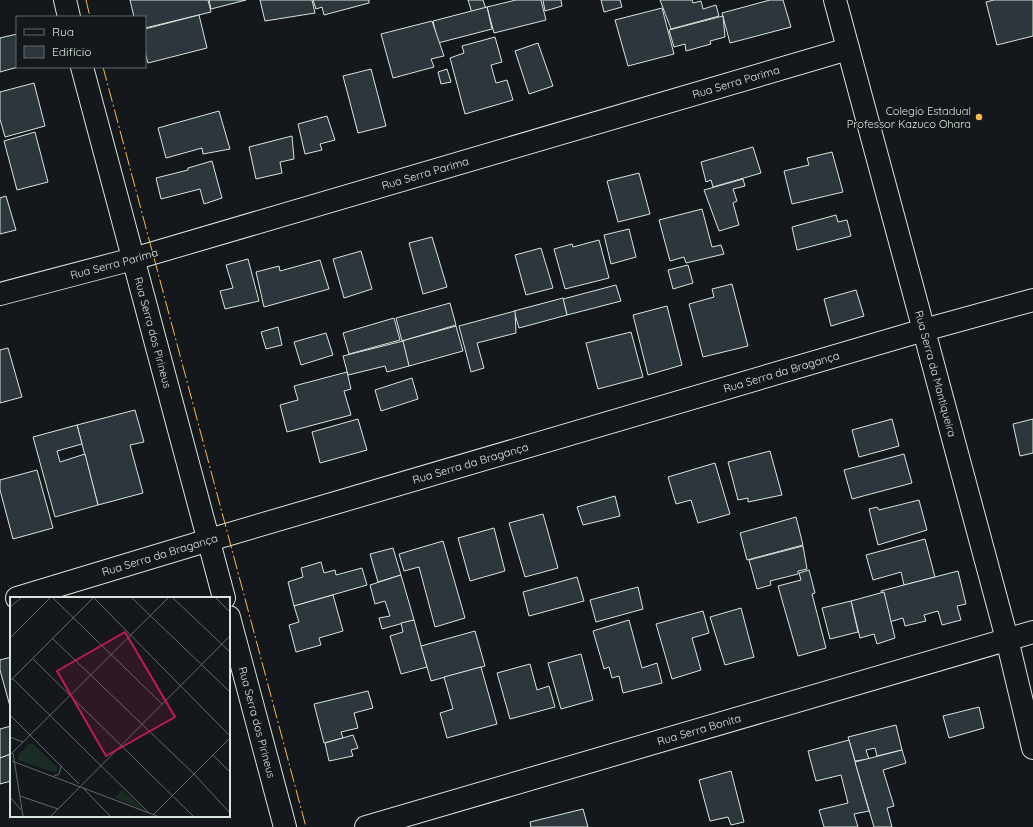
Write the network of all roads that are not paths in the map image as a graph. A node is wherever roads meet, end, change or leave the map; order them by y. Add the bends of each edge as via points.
1 (64, 0) edge
2 (835, 0) edge
3 (69, 16) edge
4 (848, 49) junction
5 (82, 68) edge
6 (134, 259) junction
7 (0, 294) edge
8 (1033, 300) edge
9 (924, 330) junction
10 (208, 540) junction
11 (20, 597) edge
12 (224, 597) edge
13 (10, 600) edge
14 (0, 603) edge
15 (230, 621) edge
16 (1033, 632) edge
17 (1007, 638) junction
18 (1033, 748) edge
19 (285, 827) edge
20 (366, 827) edge

1 - 3 street
2 - 4 street, Rua Serra da Mantiqueira
4 - 6 street, Rua Serra Parima
4 - 9 street, Rua Serra da Mantiqueira
5 - 6 street, Rua Serra dos Pirineus
6 - 7 street, Rua Serra Parima
6 - 10 street, Rua Serra dos Pirineus
8 - 9 street, Rua Serra da Bragança
9 - 10 street, Rua Serra da Bragança
9 - 17 street, Rua Serra da Mantiqueira
10 - 11 street, Rua Serra da Bragança
10 - 12 street, Rua Serra dos Pirineus
13 - 14 street
15 - 19 street, Rua Serra dos Pirineus
16 - 17 street, Rua Serra Bonita
17 - 18 street, Rua Serra da Mantiqueira
17 - 20 street, Rua Serra Bonita

